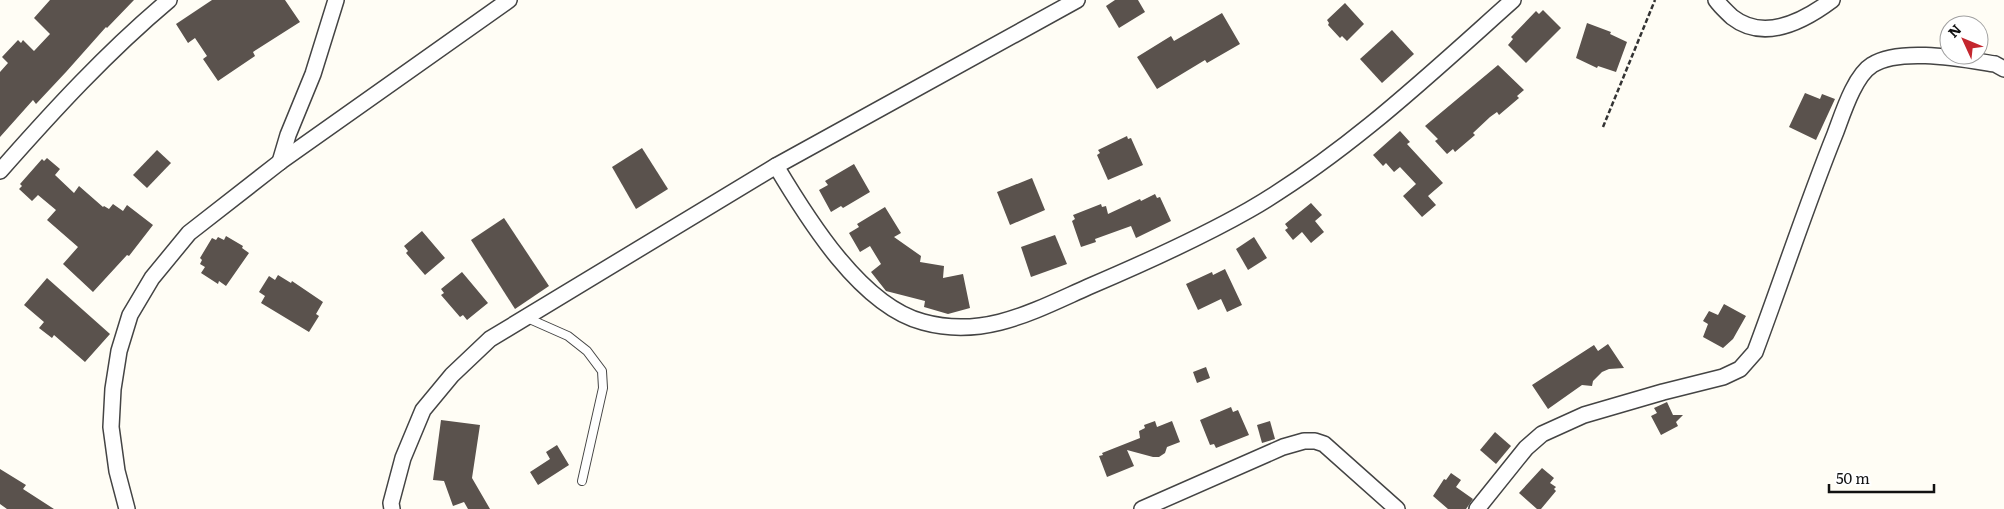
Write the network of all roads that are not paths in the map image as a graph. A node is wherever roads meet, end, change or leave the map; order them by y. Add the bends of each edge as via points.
1 (169, 0) edge
2 (336, 0) edge
3 (509, 0) edge
4 (1077, 0) edge
5 (1514, 0) edge
6 (1716, 0) edge
7 (1832, 0) edge
8 (2004, 68) edge
9 (280, 162) junction
10 (776, 166) junction
11 (0, 171) edge
12 (525, 317) junction
13 (582, 481) dead end
14 (127, 509) edge
15 (392, 509) edge
16 (1142, 509) edge
17 (1397, 509) edge
18 (1477, 509) edge

1 - 11 street via 92,69
2 - 9 street
3 - 9 street
4 - 10 street
5 - 10 street via 1361,132 1299,178 1248,210 1098,283 1017,318 979,328 922,322 900,313 872,294 842,262
6 - 7 street via 1742,24 1760,29 1788,25 1808,17
8 - 18 street via 1985,62 1908,55 1886,58 1871,65 1863,72 1845,108 1750,358 1740,369 1724,377 1584,415 1542,434 1526,448
9 - 14 street via 189,233 152,278 130,315 119,351 111,428
10 - 12 street
12 - 13 lane via 568,336 587,351 602,371 602,388
12 - 15 street via 490,339 452,375 423,410 403,458
16 - 17 street via 1283,447 1304,441 1324,444

